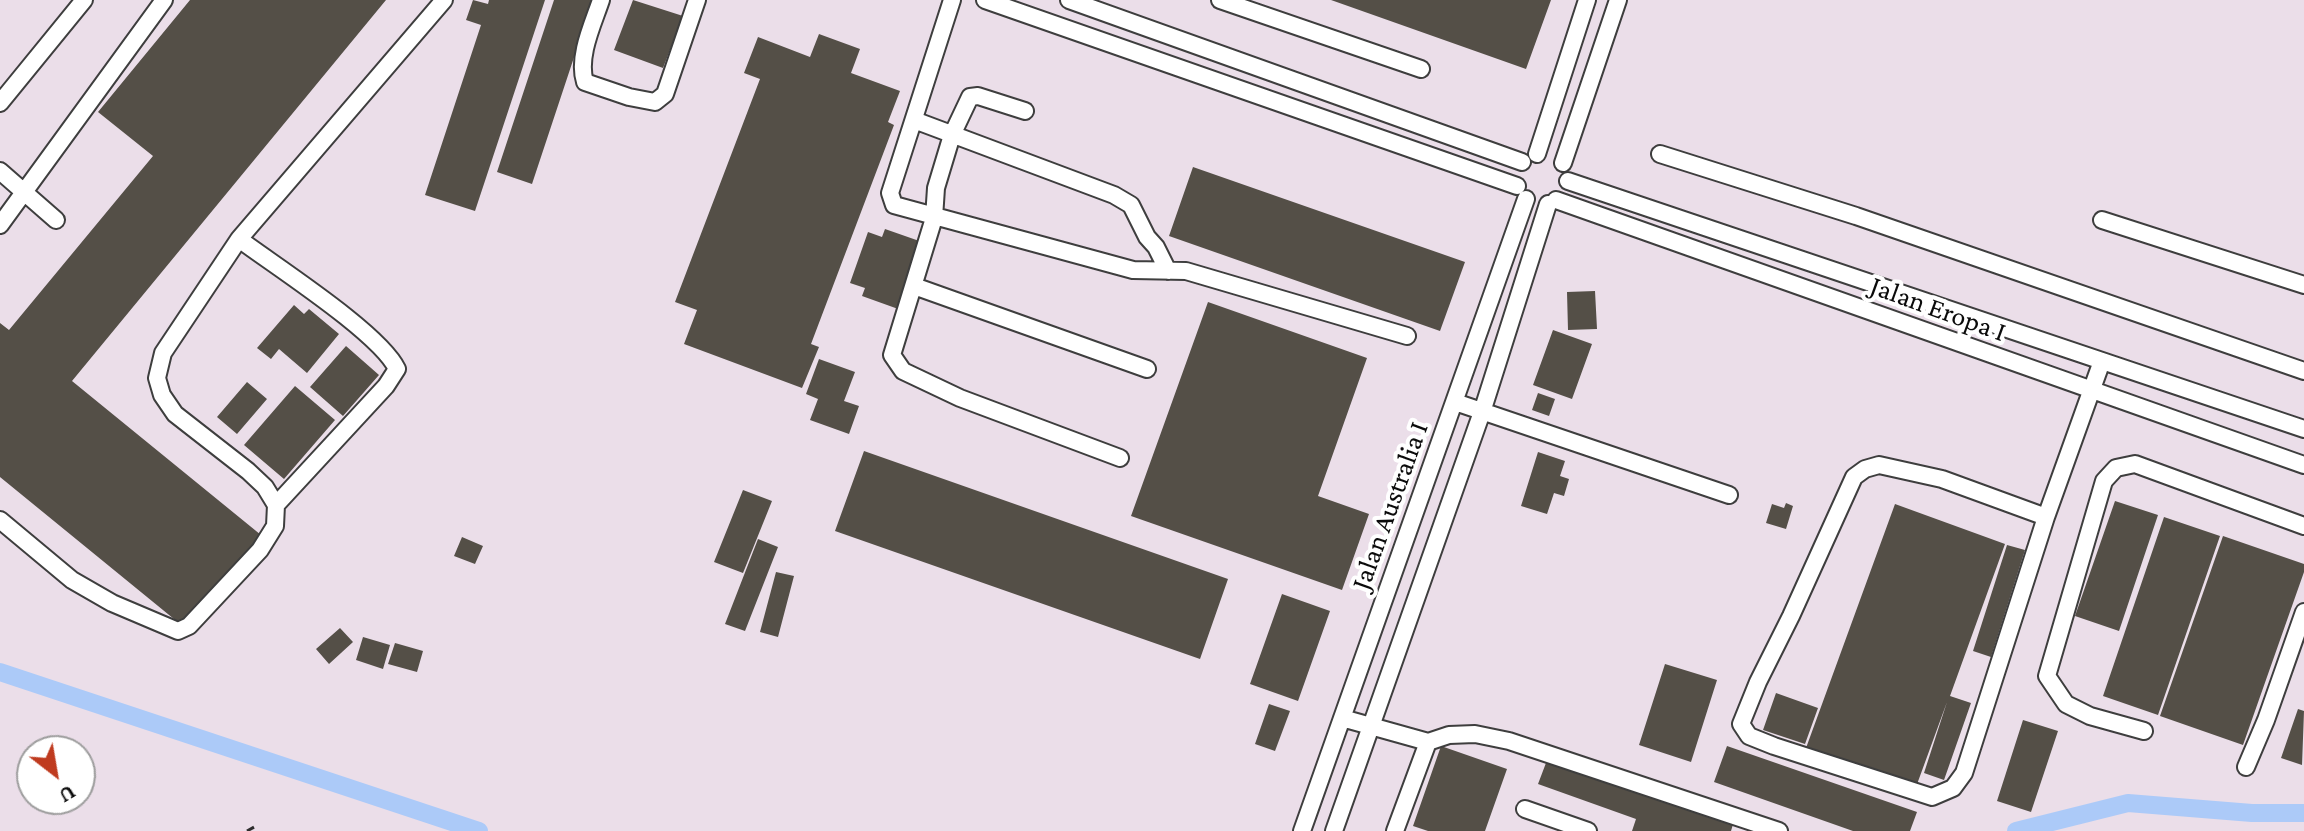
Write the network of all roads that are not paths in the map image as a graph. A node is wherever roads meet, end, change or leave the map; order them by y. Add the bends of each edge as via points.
1 (84, 0) edge
2 (164, 0) edge
3 (444, 0) edge
4 (601, 0) edge
5 (697, 0) edge
6 (952, 0) edge
7 (985, 0) edge
8 (1069, 0) edge
9 (1220, 0) edge
10 (1587, 0) edge
11 (1618, 0) edge
12 (1421, 69) dead end
13 (0, 103) edge
14 (1025, 111) dead end
15 (914, 120) junction
16 (952, 135) junction
17 (1660, 154) dead end
18 (1530, 158) junction
19 (1563, 163) junction
20 (0, 171) edge
21 (1568, 181) junction
22 (24, 192) junction
23 (1522, 192) junction
24 (1552, 202) junction
25 (934, 218) junction
26 (56, 220) dead end
27 (2102, 220) dead end
28 (0, 225) edge
29 (239, 239) junction
30 (1168, 271) junction
31 (2304, 285) edge
32 (914, 286) junction
33 (1407, 336) dead end
34 (2102, 361) junction
35 (1147, 369) dead end
36 (2304, 371) edge
37 (2092, 391) junction
38 (1455, 402) junction
39 (1482, 412) junction
40 (2304, 429) edge
41 (1120, 458) dead end
42 (2304, 465) edge
43 (1729, 495) dead end
44 (276, 505) junction
45 (2046, 517) junction
46 (0, 520) edge
47 (2304, 526) edge
48 (2304, 612) edge
49 (1342, 718) junction
50 (1370, 726) junction
51 (2144, 731) dead end
52 (1428, 742) junction
53 (2246, 767) dead end
54 (1525, 809) dead end
55 (1302, 831) edge
56 (1334, 831) edge
57 (1395, 831) edge
58 (1588, 831) edge
59 (1779, 831) edge

1 - 13 lane
2 - 22 lane
3 - 29 lane
4 - 5 lane via 583,58 585,82 655,102 665,94
6 - 15 lane
7 - 23 lane
8 - 18 lane
9 - 12 lane
10 - 18 lane, Jalan Australia I
11 - 19 lane
14 - 16 lane via 970,97
15 - 16 lane
15 - 25 lane via 891,200
16 - 25 lane via 936,188
16 - 30 lane via 1131,205
17 - 36 lane
18 - 19 lane via 1551,155
18 - 23 lane, Jalan Australia I via 1517,173
19 - 21 lane
20 - 22 lane
21 - 24 lane, Jalan Australia I
21 - 34 lane, Jalan Eropa I
22 - 26 lane
22 - 28 lane
23 - 24 lane via 1536,203
23 - 38 lane, Jalan Australia I
24 - 37 lane, Jalan Eropa I
24 - 39 lane, Jalan Australia I
25 - 30 lane via 1133,270
25 - 32 lane
27 - 31 lane
29 - 44 lane via 163,353 157,378 175,414 248,471
29 - 44 lane via 355,326 390,355 397,369
30 - 33 lane via 1186,271
32 - 35 lane
32 - 41 lane via 892,355 903,371
34 - 37 lane
34 - 40 lane, Jalan Eropa I
37 - 42 lane, Jalan Eropa I
37 - 45 lane
38 - 39 lane
38 - 49 lane, Jalan Australia I
39 - 43 lane
39 - 50 lane, Jalan Australia I
44 - 46 lane via 275,526 260,550 189,626 178,631 72,580
45 - 45 lane via 1964,773 1953,788 1932,797 1749,736 1741,724 1758,682 1854,477 1879,465 1942,479
47 - 51 lane via 2135,464 2116,468 2104,481 2047,676 2066,704
48 - 53 lane
49 - 50 lane
49 - 55 lane, Jalan Australia I
50 - 52 lane
50 - 56 lane, Jalan Australia I
52 - 57 lane
52 - 59 lane via 1475,734 1509,741
54 - 58 lane

